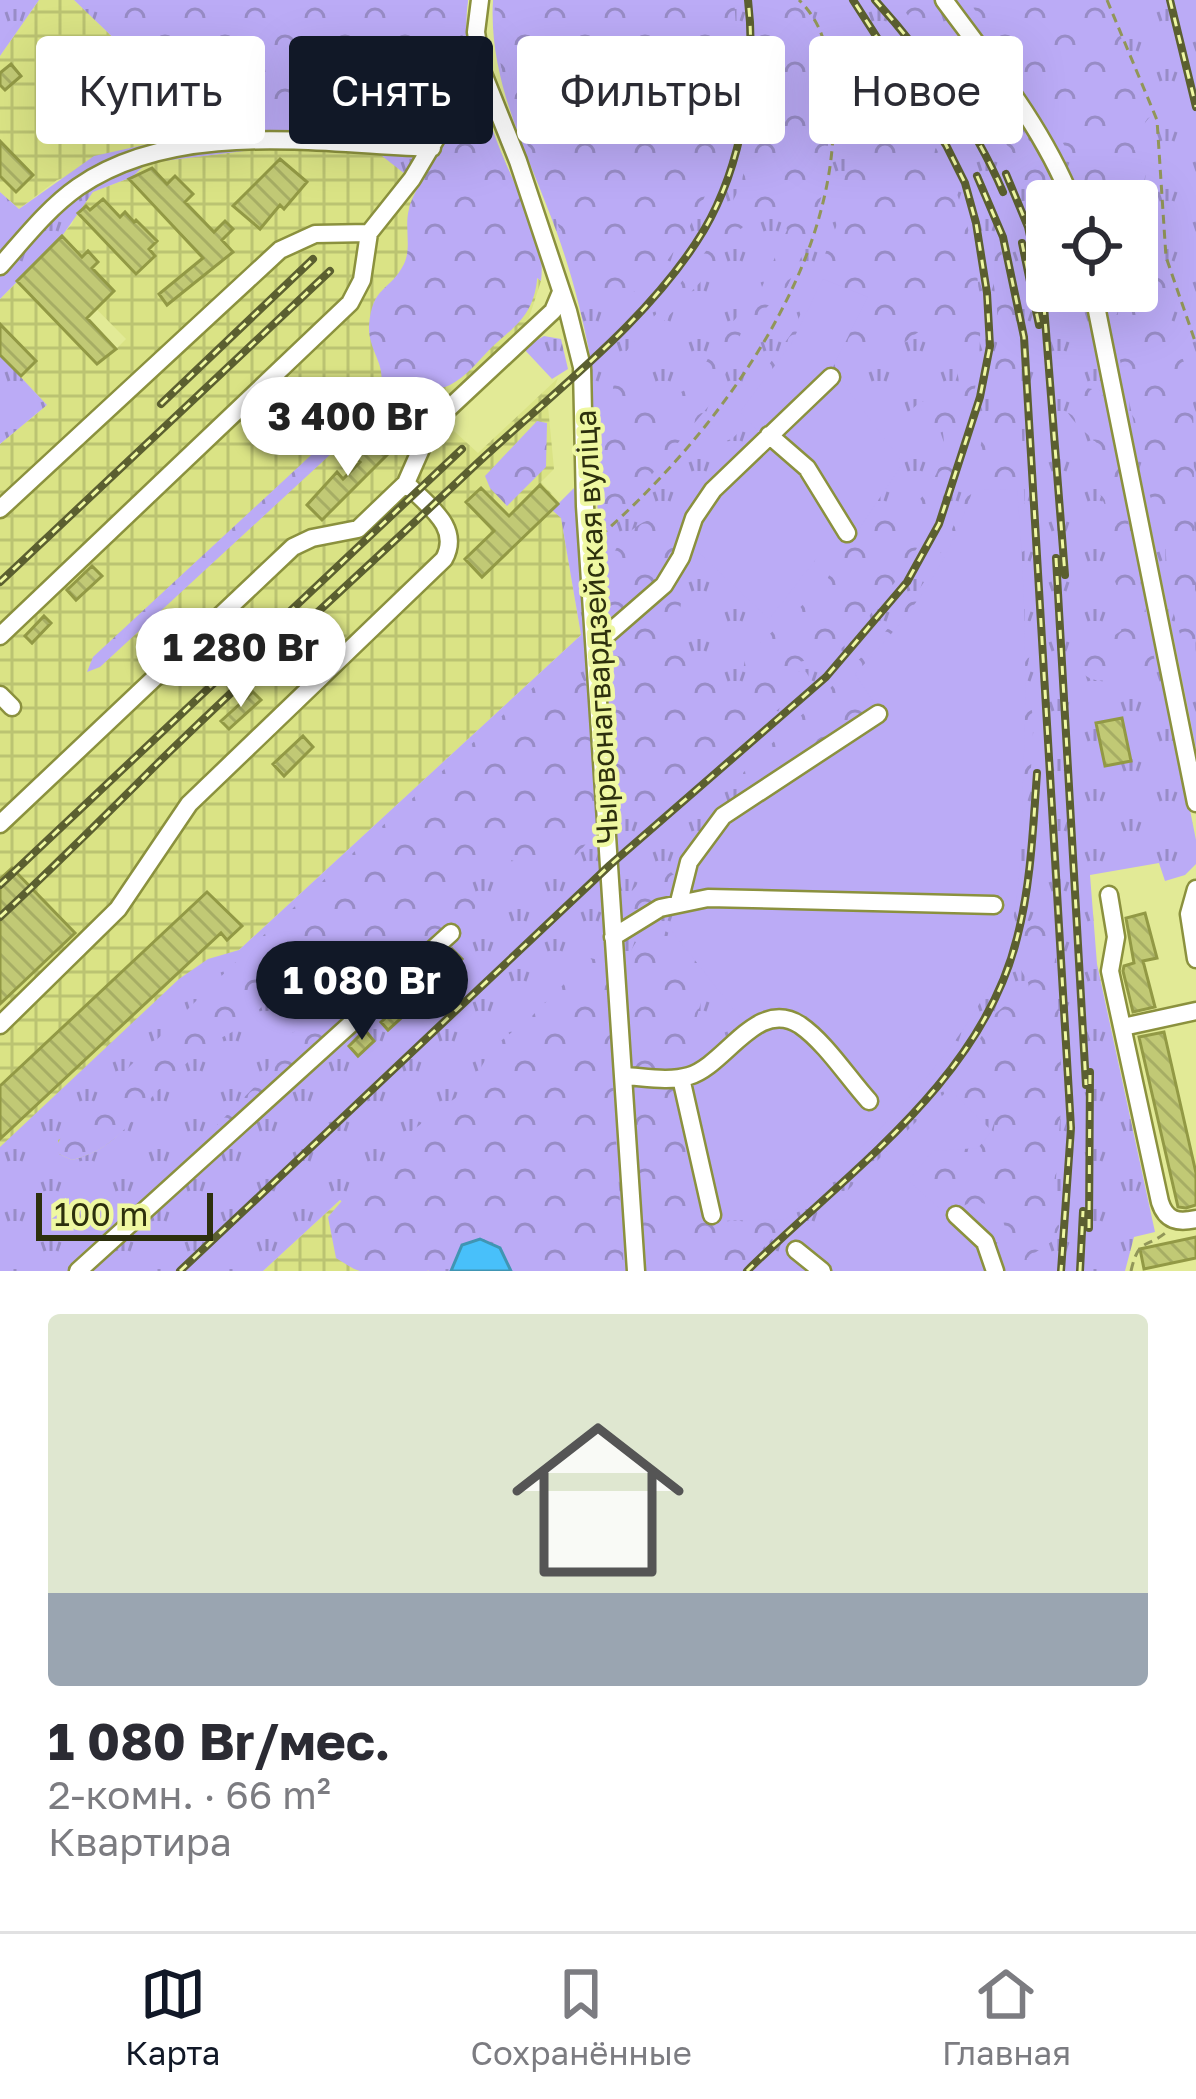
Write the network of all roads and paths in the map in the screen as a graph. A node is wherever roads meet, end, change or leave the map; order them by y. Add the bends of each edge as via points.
1 (480, 0) edge
2 (799, 0) edge
3 (944, 0) edge
4 (1107, 0) edge
5 (477, 36) edge
6 (493, 98) edge
7 (434, 144) edge
8 (432, 148) junction
9 (1063, 180) edge
10 (369, 233) junction
11 (0, 266) edge
12 (561, 291) junction
13 (1097, 312) edge
14 (1196, 344) edge
15 (831, 377) dead end
16 (770, 435) junction
17 (406, 483) junction
18 (0, 509) edge
19 (848, 533) dead end
20 (589, 545) junction
21 (0, 636) edge
22 (596, 645) junction
23 (878, 714) dead end
24 (1196, 803) edge
25 (0, 824) edge
26 (1196, 889) edge
27 (1108, 895) dead end
28 (679, 902) junction
29 (994, 904) dead end
30 (451, 933) dead end
31 (613, 937) junction
32 (1196, 959) edge
33 (1196, 1011) edge
34 (0, 1024) edge
35 (1124, 1027) junction
36 (623, 1076) junction
37 (681, 1078) junction
38 (869, 1101) dead end
39 (712, 1215) dead end
40 (956, 1215) dead end
41 (1188, 1220) edge
42 (796, 1250) dead end
43 (78, 1271) edge
44 (635, 1271) edge
45 (823, 1271) edge
46 (995, 1271) edge
47 (1131, 1271) edge

1 - 5 street, Чырвонагвардзейская вуліца
2 - 20 path via 823,38 835,124 824,205 799,276 766,341 704,425
3 - 9 street via 1029,117
4 - 14 path via 1156,120 1166,257
6 - 12 street, Чырвонагвардзейская вуліца
7 - 8 street
8 - 10 street
8 - 11 street via 241,142 134,159 75,189
10 - 18 street via 315,234 280,250
10 - 21 street via 350,303
12 - 17 street via 553,311 432,424
12 - 20 street, Чырвонагвардзейская вуліца via 582,367
13 - 24 street
15 - 16 street
16 - 19 street via 807,468
16 - 22 street via 703,503 664,585
17 - 25 street via 358,529 293,547
17 - 34 street via 446,525 448,554 197,795 118,909
20 - 22 street, Чырвонагвардзейская вуліца
22 - 31 street, Чырвонагвардзейская вуліца
23 - 28 street via 723,816 689,862
26 - 32 street via 1189,914
27 - 35 street via 1116,938 1110,970
28 - 29 street
28 - 31 street
30 - 43 street
31 - 36 street, Чырвонагвардзейская вуліца
33 - 35 street
35 - 41 street via 1162,1209
36 - 37 street
36 - 44 street, Чырвонагвардзейская вуліца
37 - 38 street via 702,1071 764,1021 787,1019
37 - 39 street
40 - 46 street via 986,1243
41 - 47 path via 1142,1243
42 - 45 street

